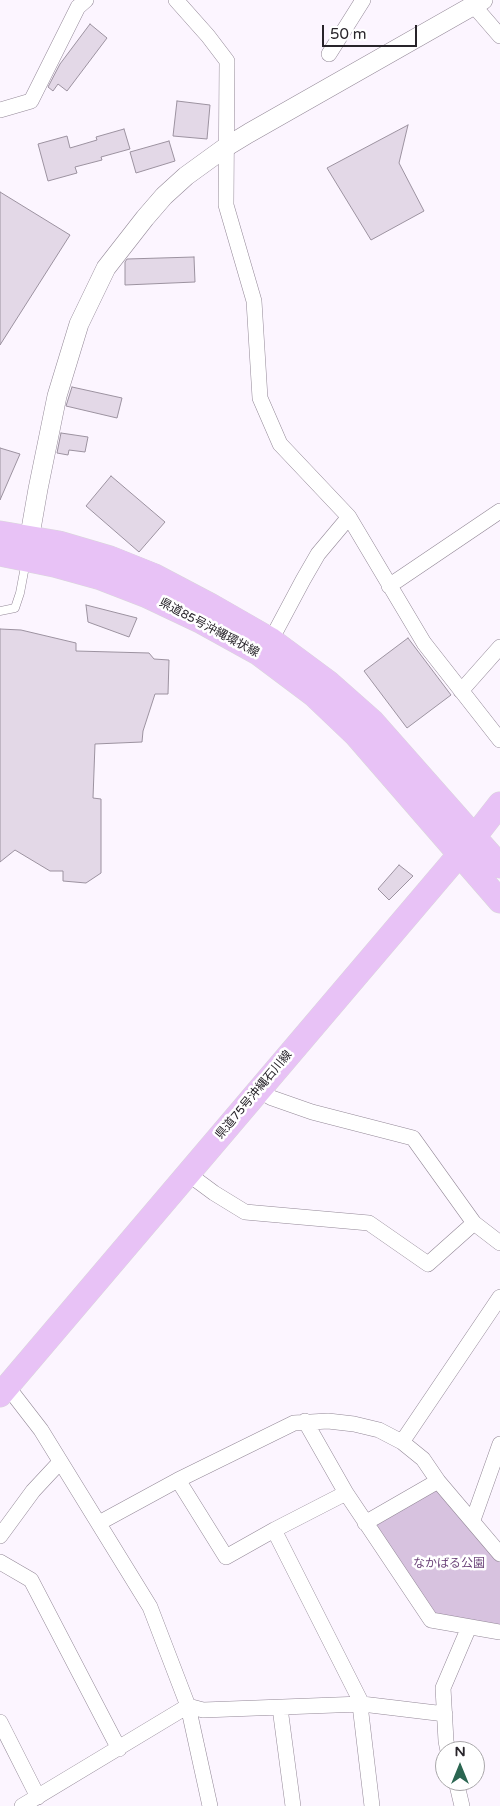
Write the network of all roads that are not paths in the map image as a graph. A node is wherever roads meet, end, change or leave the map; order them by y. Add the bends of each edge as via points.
1 (86, 0) edge
2 (176, 0) edge
3 (363, 0) edge
4 (474, 4) edge
5 (500, 36) edge
6 (329, 54) dead end
7 (0, 110) edge
8 (226, 147) junction
9 (500, 511) edge
10 (349, 517) junction
11 (0, 533) edge
12 (28, 548) junction
13 (0, 554) edge
14 (389, 586) junction
15 (0, 611) edge
16 (271, 640) junction
17 (500, 647) edge
18 (461, 691) junction
19 (500, 740) edge
20 (500, 804) edge
21 (475, 836) junction
22 (459, 854) junction
23 (500, 866) edge
24 (500, 901) edge
25 (258, 1090) junction
26 (187, 1173) junction
27 (474, 1223) junction
28 (500, 1242) edge
29 (500, 1297) edge
30 (4, 1390) edge
31 (305, 1421) junction
32 (402, 1442) junction
33 (500, 1444) edge
34 (60, 1462) junction
35 (178, 1480) junction
36 (438, 1481) junction
37 (346, 1493) junction
38 (473, 1520) junction
39 (365, 1522) junction
40 (99, 1523) junction
41 (274, 1530) junction
42 (0, 1536) edge
43 (500, 1554) edge
44 (0, 1562) edge
45 (469, 1627) junction
46 (500, 1632) edge
47 (361, 1705) junction
48 (188, 1706) junction
49 (280, 1708) junction
50 (445, 1714) junction
51 (0, 1722) edge
52 (446, 1741) edge
53 (119, 1749) junction
54 (458, 1791) edge
55 (38, 1797) junction
56 (22, 1806) edge
57 (210, 1806) edge
58 (293, 1806) edge
59 (372, 1806) edge
60 (462, 1806) edge

1 - 7 street via 78,7 31,101
2 - 8 street via 227,61
3 - 6 street
4 - 5 street
4 - 8 street
8 - 10 street via 226,205 254,301 260,398 280,444
8 - 12 street via 164,196 106,268 79,324 57,396
9 - 14 street
10 - 14 street
10 - 16 street via 318,554
11 - 12 main road, 県道85号沖縄環状線
12 - 13 main road, 県道85号沖縄環状線
12 - 15 lane via 15,608
12 - 16 main road, 県道85号沖縄環状線 via 59,543 110,558 210,604
12 - 22 main road, 県道85号沖縄環状線 via 146,595 258,653 314,695 356,736
14 - 18 street via 424,643
16 - 21 main road, 県道85号沖縄環状線 via 329,683 372,721
17 - 18 street
18 - 19 street
20 - 21 main road, 県道75号沖縄石川線
21 - 22 main road, 県道75号沖縄石川線
21 - 23 main road, 県道85号沖縄環状線
22 - 24 main road, 県道85号沖縄環状線
22 - 25 main road, 県道75号沖縄石川線
25 - 26 main road, 県道75号沖縄石川線
25 - 27 street via 312,1112 413,1138
26 - 27 street via 245,1212 369,1223 428,1264
26 - 30 main road, 県道75号沖縄石川線
27 - 28 street
29 - 32 street
30 - 34 street via 41,1430
31 - 32 street via 354,1424 379,1430
31 - 35 street via 294,1423
31 - 37 street
32 - 36 street via 423,1459
33 - 38 street
34 - 40 street
34 - 42 street via 33,1491
35 - 40 street
35 - 41 street via 226,1557
36 - 38 street
36 - 39 street
37 - 39 street
37 - 41 street
38 - 43 street
39 - 45 street via 431,1620
40 - 48 street via 150,1607
41 - 47 street
44 - 53 street via 31,1580
45 - 46 street
45 - 50 street via 443,1688
47 - 49 street
47 - 50 street
47 - 59 street
48 - 49 street via 202,1710
48 - 53 street
48 - 57 street
49 - 58 street
50 - 52 street
51 - 55 street
53 - 55 street
54 - 60 street
55 - 56 street

